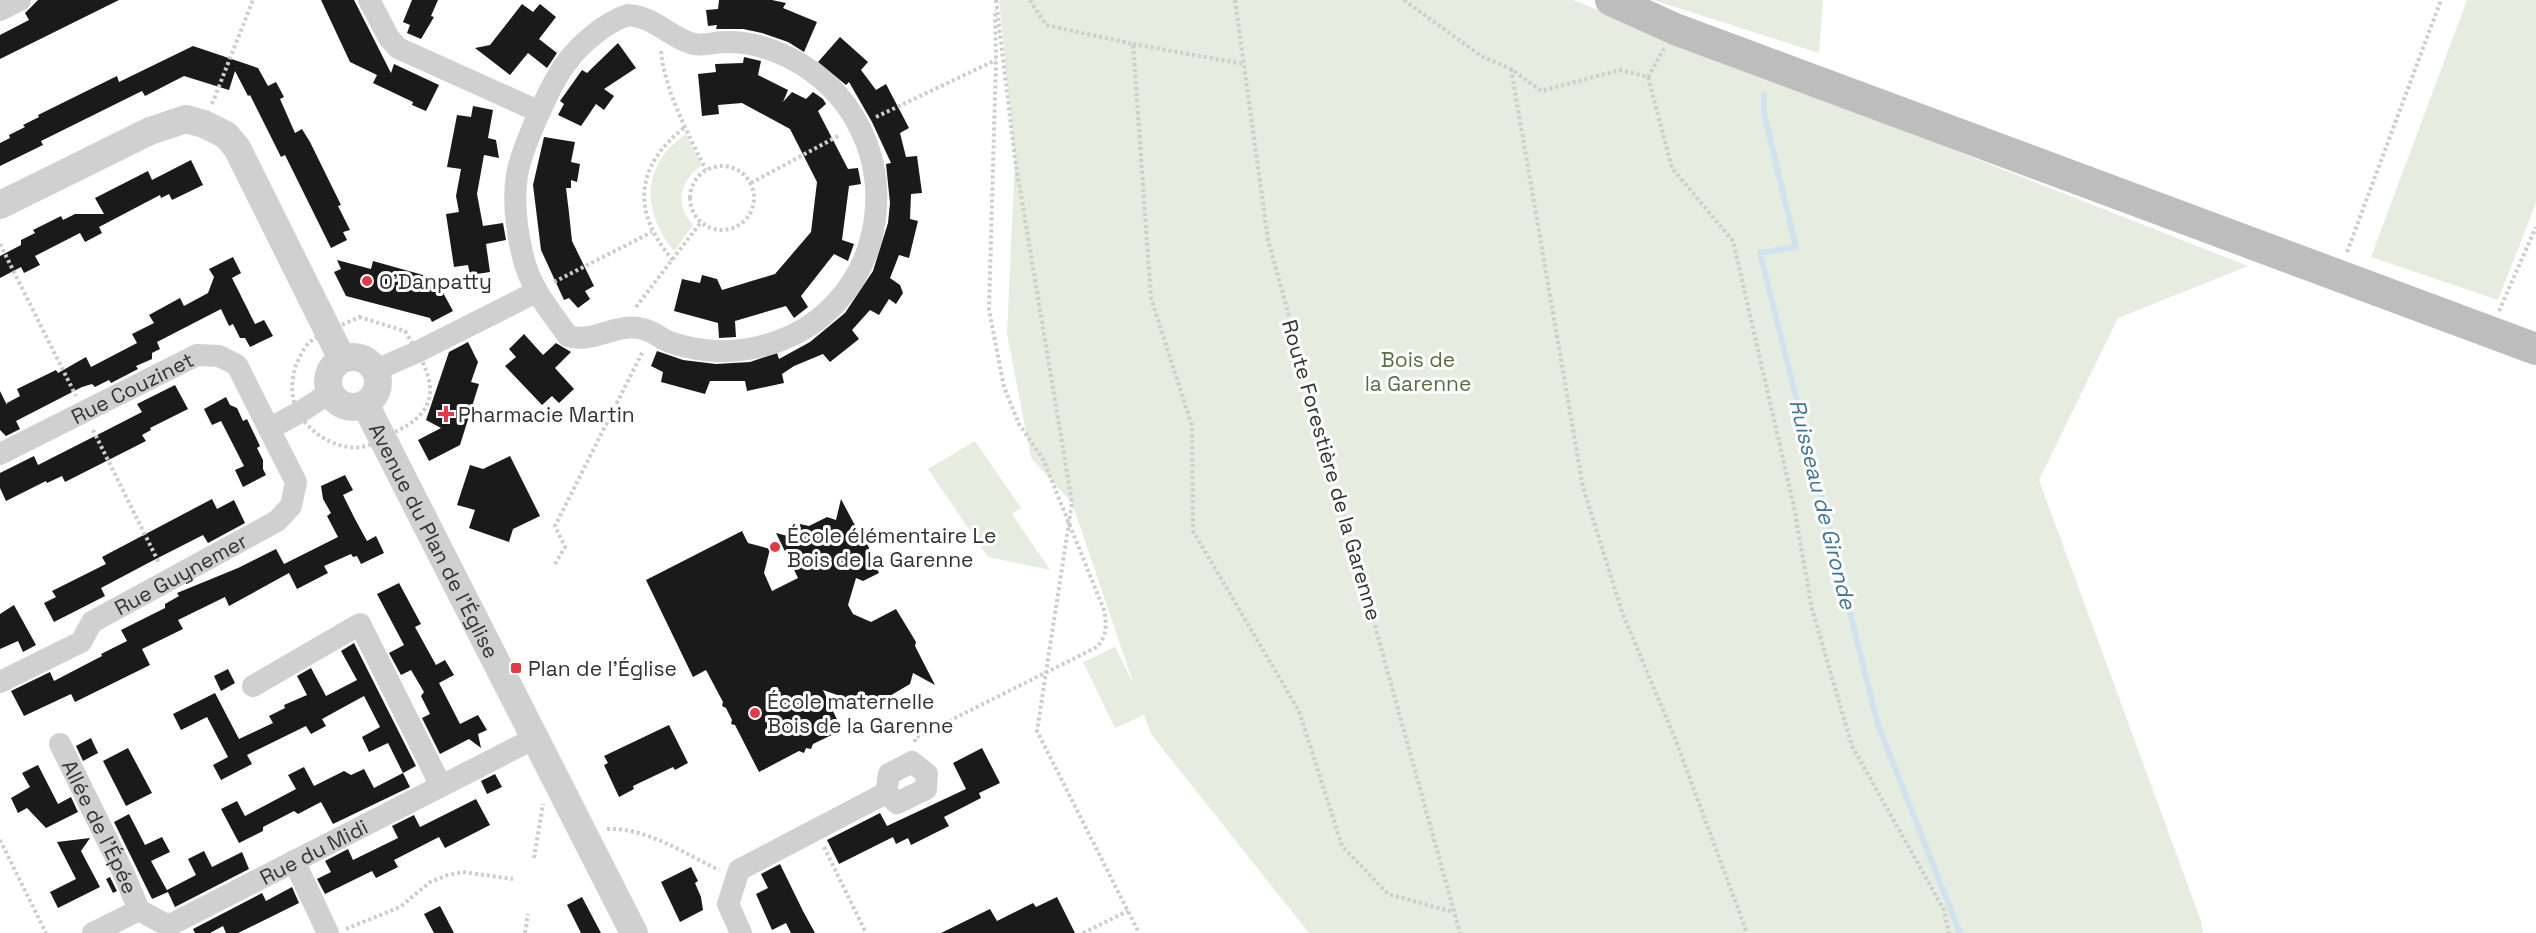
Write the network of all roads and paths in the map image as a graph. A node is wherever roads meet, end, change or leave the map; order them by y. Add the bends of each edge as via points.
1 (20, 0) edge
2 (253, 0) edge
3 (369, 0) edge
4 (995, 0) edge
5 (1030, 0) edge
6 (1235, 0) edge
7 (1404, 0) edge
8 (1611, 0) edge
9 (2441, 0) edge
10 (0, 10) edge
11 (659, 26) junction
12 (1675, 29) junction
13 (1133, 44) junction
14 (1244, 64) junction
15 (1511, 69) junction
16 (1648, 77) junction
17 (540, 112) junction
18 (204, 124) junction
19 (685, 127) junction
20 (706, 170) junction
21 (0, 205) edge
22 (701, 222) junction
23 (2536, 227) edge
24 (652, 232) junction
25 (673, 260) junction
26 (2339, 275) junction
27 (536, 292) junction
28 (620, 328) junction
29 (2490, 332) junction
30 (659, 336) junction
31 (2536, 349) edge
32 (342, 359) junction
33 (376, 370) junction
34 (331, 392) junction
35 (365, 404) junction
36 (269, 429) junction
37 (0, 454) edge
38 (1069, 520) junction
39 (555, 564) dead end
40 (1046, 673) junction
41 (0, 682) edge
42 (253, 686) dead end
43 (533, 739) junction
44 (60, 744) dead end
45 (912, 762) joint
46 (441, 786) junction
47 (544, 796) dead end
48 (598, 830) dead end
49 (815, 830) junction
50 (0, 840) edge
51 (534, 858) dead end
52 (294, 861) junction
53 (513, 879) dead end
54 (736, 879) junction
55 (139, 910) junction
56 (1128, 911) junction
57 (1453, 912) junction
58 (528, 914) dead end
59 (46, 933) edge
60 (93, 933) edge
61 (328, 933) edge
62 (340, 933) edge
63 (525, 933) edge
64 (634, 933) edge
65 (741, 933) edge
66 (866, 933) edge
67 (1083, 933) edge
68 (1139, 933) edge
69 (1460, 933) edge
70 (1747, 933) edge
71 (1949, 933) edge

1 - 10 street
2 - 18 path
3 - 17 street via 398,48
4 - 38 path via 1015,159 1072,502
4 - 38 path via 989,310 1004,387 1019,424 1043,459
5 - 13 path via 1046,24
6 - 14 path, Route Forestière de la Garenne
7 - 15 path via 1481,56
8 - 12 main road
9 - 26 path
11 - 17 street via 628,15 590,39 566,62
11 - 19 path via 663,67
11 - 30 street via 694,45 757,45 818,75 839,94 860,125 877,189 872,237 864,260 834,306 810,324 772,343 747,350 696,348
12 - 16 path
12 - 26 main road
13 - 14 path
13 - 57 path via 1151,298 1192,426 1193,531 1299,711 1342,846 1388,894
14 - 57 path, Route Forestière de la Garenne via 1268,240
15 - 16 path via 1540,91 1620,70
15 - 70 path via 1583,487 1622,612 1676,741
16 - 71 path via 1672,168 1733,241 1794,507 1812,609 1852,746 1944,910
17 - 27 street via 517,174 516,212 523,258
18 - 21 street via 186,119 150,131
18 - 32 street via 226,135 237,148
19 - 20 path
19 - 24 path via 669,140 649,167 644,198
20 - 22 path via 696,180 691,194 693,210
20 - 22 path via 718,166 742,173 751,183 755,198 751,214 740,225 725,230
22 - 25 path
23 - 29 path
24 - 25 path
24 - 27 path
25 - 28 path
26 - 29 main road
27 - 28 street via 568,336 589,337
27 - 33 street
28 - 30 street via 644,329
29 - 31 main road
30 - 39 path via 647,343 555,526 565,547
32 - 33 street via 357,357
32 - 34 street via 331,369
33 - 35 street via 376,393
34 - 35 street via 341,404
34 - 36 street
35 - 43 street, Avenue du Plan de l'Église
36 - 37 street, Rue Couzinet via 237,365 219,356 197,355
36 - 41 street, Rue Guynemer via 296,482 291,506 277,521 92,622 81,642
38 - 40 path
38 - 40 path via 1107,626 1104,639 1096,647
40 - 45 path via 915,738
40 - 56 path via 1038,731
42 - 46 street via 360,624
43 - 46 street, Rue du Midi
43 - 64 street, Avenue du Plan de l'Église
44 - 55 street, Allée de l'Épée
45 - 49 street via 927,774 926,789 897,803 886,793
46 - 52 street, Rue du Midi
47 - 51 path
48 - 54 path via 619,828 651,837
49 - 54 street via 739,870
49 - 66 path
50 - 59 path
52 - 55 street, Rue du Midi via 168,926
52 - 61 street
53 - 62 path via 463,872 448,875 430,882 400,907
54 - 65 street via 728,904
55 - 60 street
56 - 67 path
56 - 68 path
57 - 69 path, Route Forestière de la Garenne
58 - 63 path

